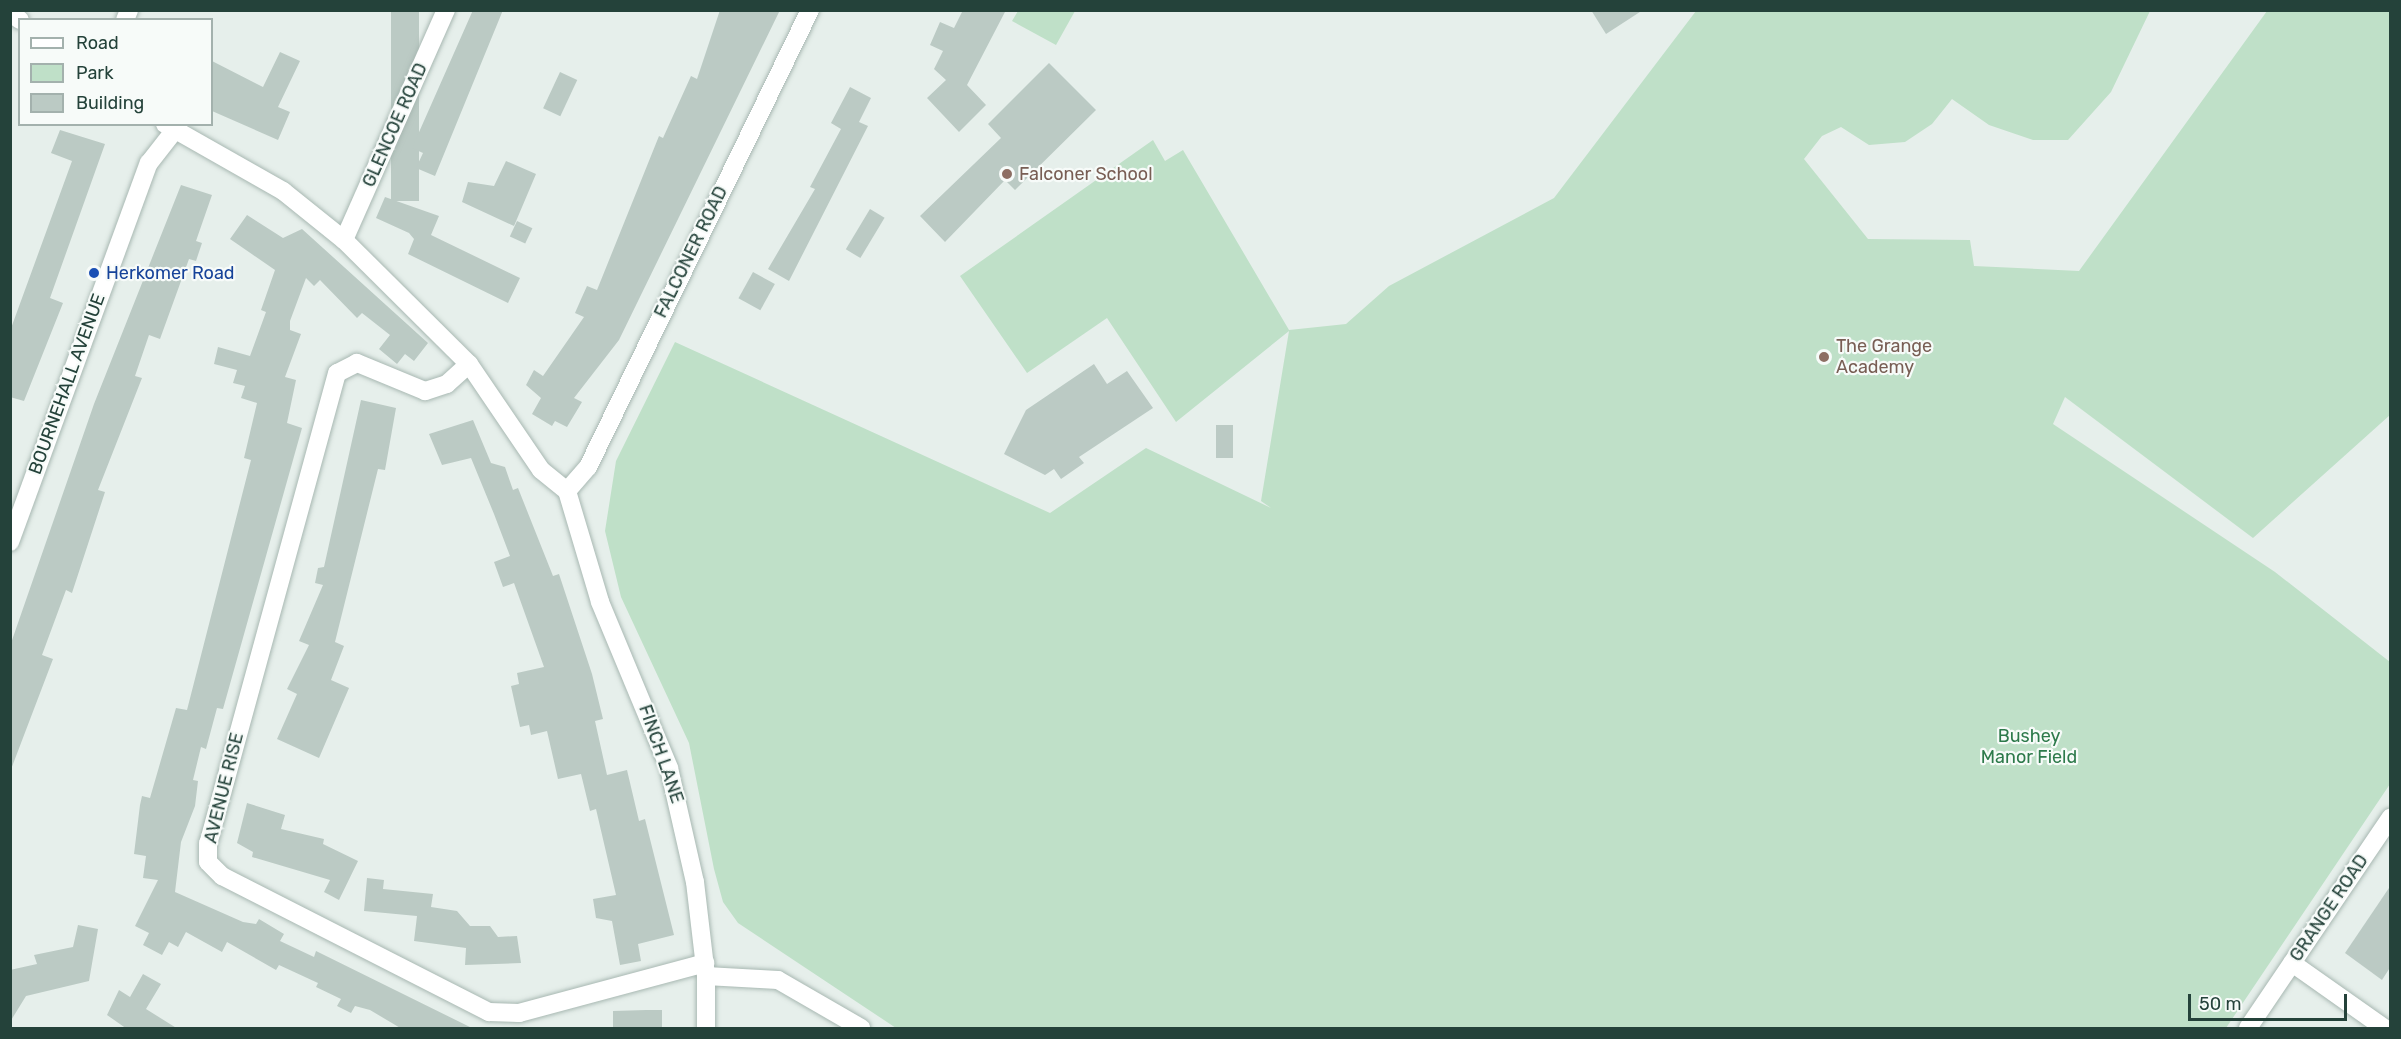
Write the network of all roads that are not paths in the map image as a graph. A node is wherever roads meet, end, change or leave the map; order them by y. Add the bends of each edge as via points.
1 (446, 10) edge
2 (810, 10) edge
3 (169, 128) edge
4 (344, 240) junction
5 (469, 364) junction
6 (567, 491) junction
7 (10, 542) edge
8 (2391, 818) edge
9 (2292, 963) junction
10 (706, 970) junction
11 (706, 1029) edge
12 (861, 1029) edge
13 (2248, 1029) edge
14 (2384, 1029) edge

1 - 4 street, GLENCOE ROAD
2 - 6 street, FALCONER ROAD via 588,467
3 - 4 street via 283,191
3 - 7 street, BOURNEHALL AVENUE via 149,163
4 - 5 street
5 - 6 street via 541,470
5 - 10 street, AVENUE RISE via 447,384 425,391 357,363 336,373 208,843 208,862 222,876 489,1012 519,1013
6 - 10 street, FINCH LANE via 600,602 669,768 695,882
8 - 9 street, GRANGE ROAD
9 - 13 street, GRANGE ROAD
9 - 14 street
10 - 11 street, FINCH LANE
10 - 12 street, AVENUE RISE via 778,980

